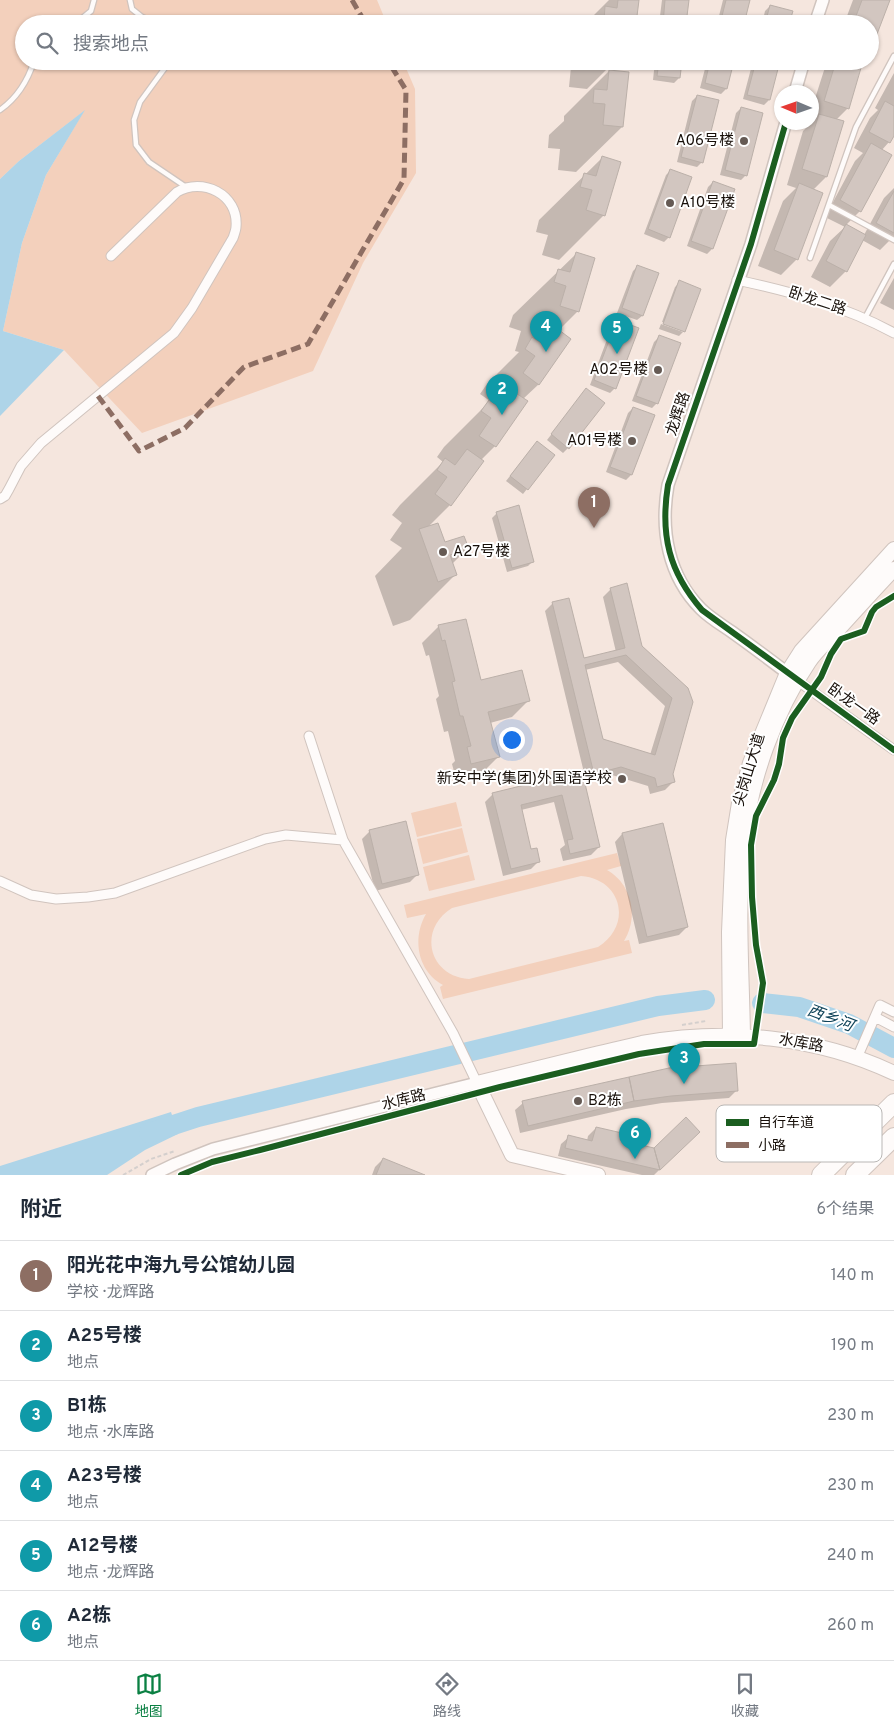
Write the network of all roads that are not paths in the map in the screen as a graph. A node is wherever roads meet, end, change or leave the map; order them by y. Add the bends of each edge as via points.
1 (94, 0) edge
2 (130, 0) edge
3 (822, 0) edge
4 (86, 15) edge
5 (140, 15) edge
6 (818, 15) edge
7 (894, 56) edge
8 (31, 70) edge
9 (163, 70) edge
10 (801, 70) edge
11 (797, 85) edge
12 (0, 110) edge
13 (784, 130) edge
14 (186, 187) junction
15 (829, 205) junction
16 (894, 240) edge
17 (111, 256) dead end
18 (810, 258) dead end
19 (894, 264) edge
20 (737, 280) junction
21 (865, 318) junction
22 (894, 333) edge
23 (0, 499) edge
24 (894, 549) edge
25 (894, 569) edge
26 (792, 677) junction
27 (309, 736) dead end
28 (894, 750) edge
29 (343, 840) junction
30 (0, 882) edge
31 (894, 1012) edge
32 (875, 1017) junction
33 (894, 1027) edge
34 (736, 1036) junction
35 (857, 1058) junction
36 (894, 1073) edge
37 (477, 1083) junction
38 (893, 1104) edge
39 (882, 1115) edge
40 (894, 1137) edge
41 (882, 1149) edge
42 (833, 1162) edge
43 (868, 1162) edge
44 (152, 1175) edge
45 (598, 1175) edge
46 (820, 1175) edge
47 (855, 1175) edge

1 - 4 lane
2 - 5 lane via 132,9
3 - 6 street
7 - 15 lane via 856,126
8 - 12 lane via 11,102
9 - 14 lane via 140,102 134,120 136,145 149,162
10 - 11 street
13 - 20 street, 龙辉路 via 751,244
14 - 17 street
14 - 23 street via 208,187 221,194 230,203 236,226 233,238 192,308 174,334 41,443 21,466 5,496
15 - 16 lane
15 - 18 lane
19 - 21 lane
20 - 21 street, 卧龙二路 via 801,295
20 - 26 street, 龙辉路 via 668,485 664,524 672,562 690,596 702,610
21 - 22 street, 卧龙二路
24 - 26 main road, 尖岗山大道 via 801,651
25 - 26 main road, 尖岗山大道
26 - 28 street, 卧龙一路
26 - 34 main road, 尖岗山大道 via 750,805 744,842
27 - 29 street
29 - 30 street via 286,835 266,839 116,893 88,897 56,899 31,895
29 - 37 street
31 - 32 street via 880,1005
32 - 33 street
32 - 35 street
34 - 35 main road, 水库路 via 812,1044
34 - 37 main road, 水库路 via 686,1037 642,1043
35 - 36 main road, 水库路
37 - 44 street, 水库路 via 213,1149
37 - 45 main road via 512,1155
38 - 39 highway
40 - 41 highway
42 - 46 highway
43 - 47 highway

